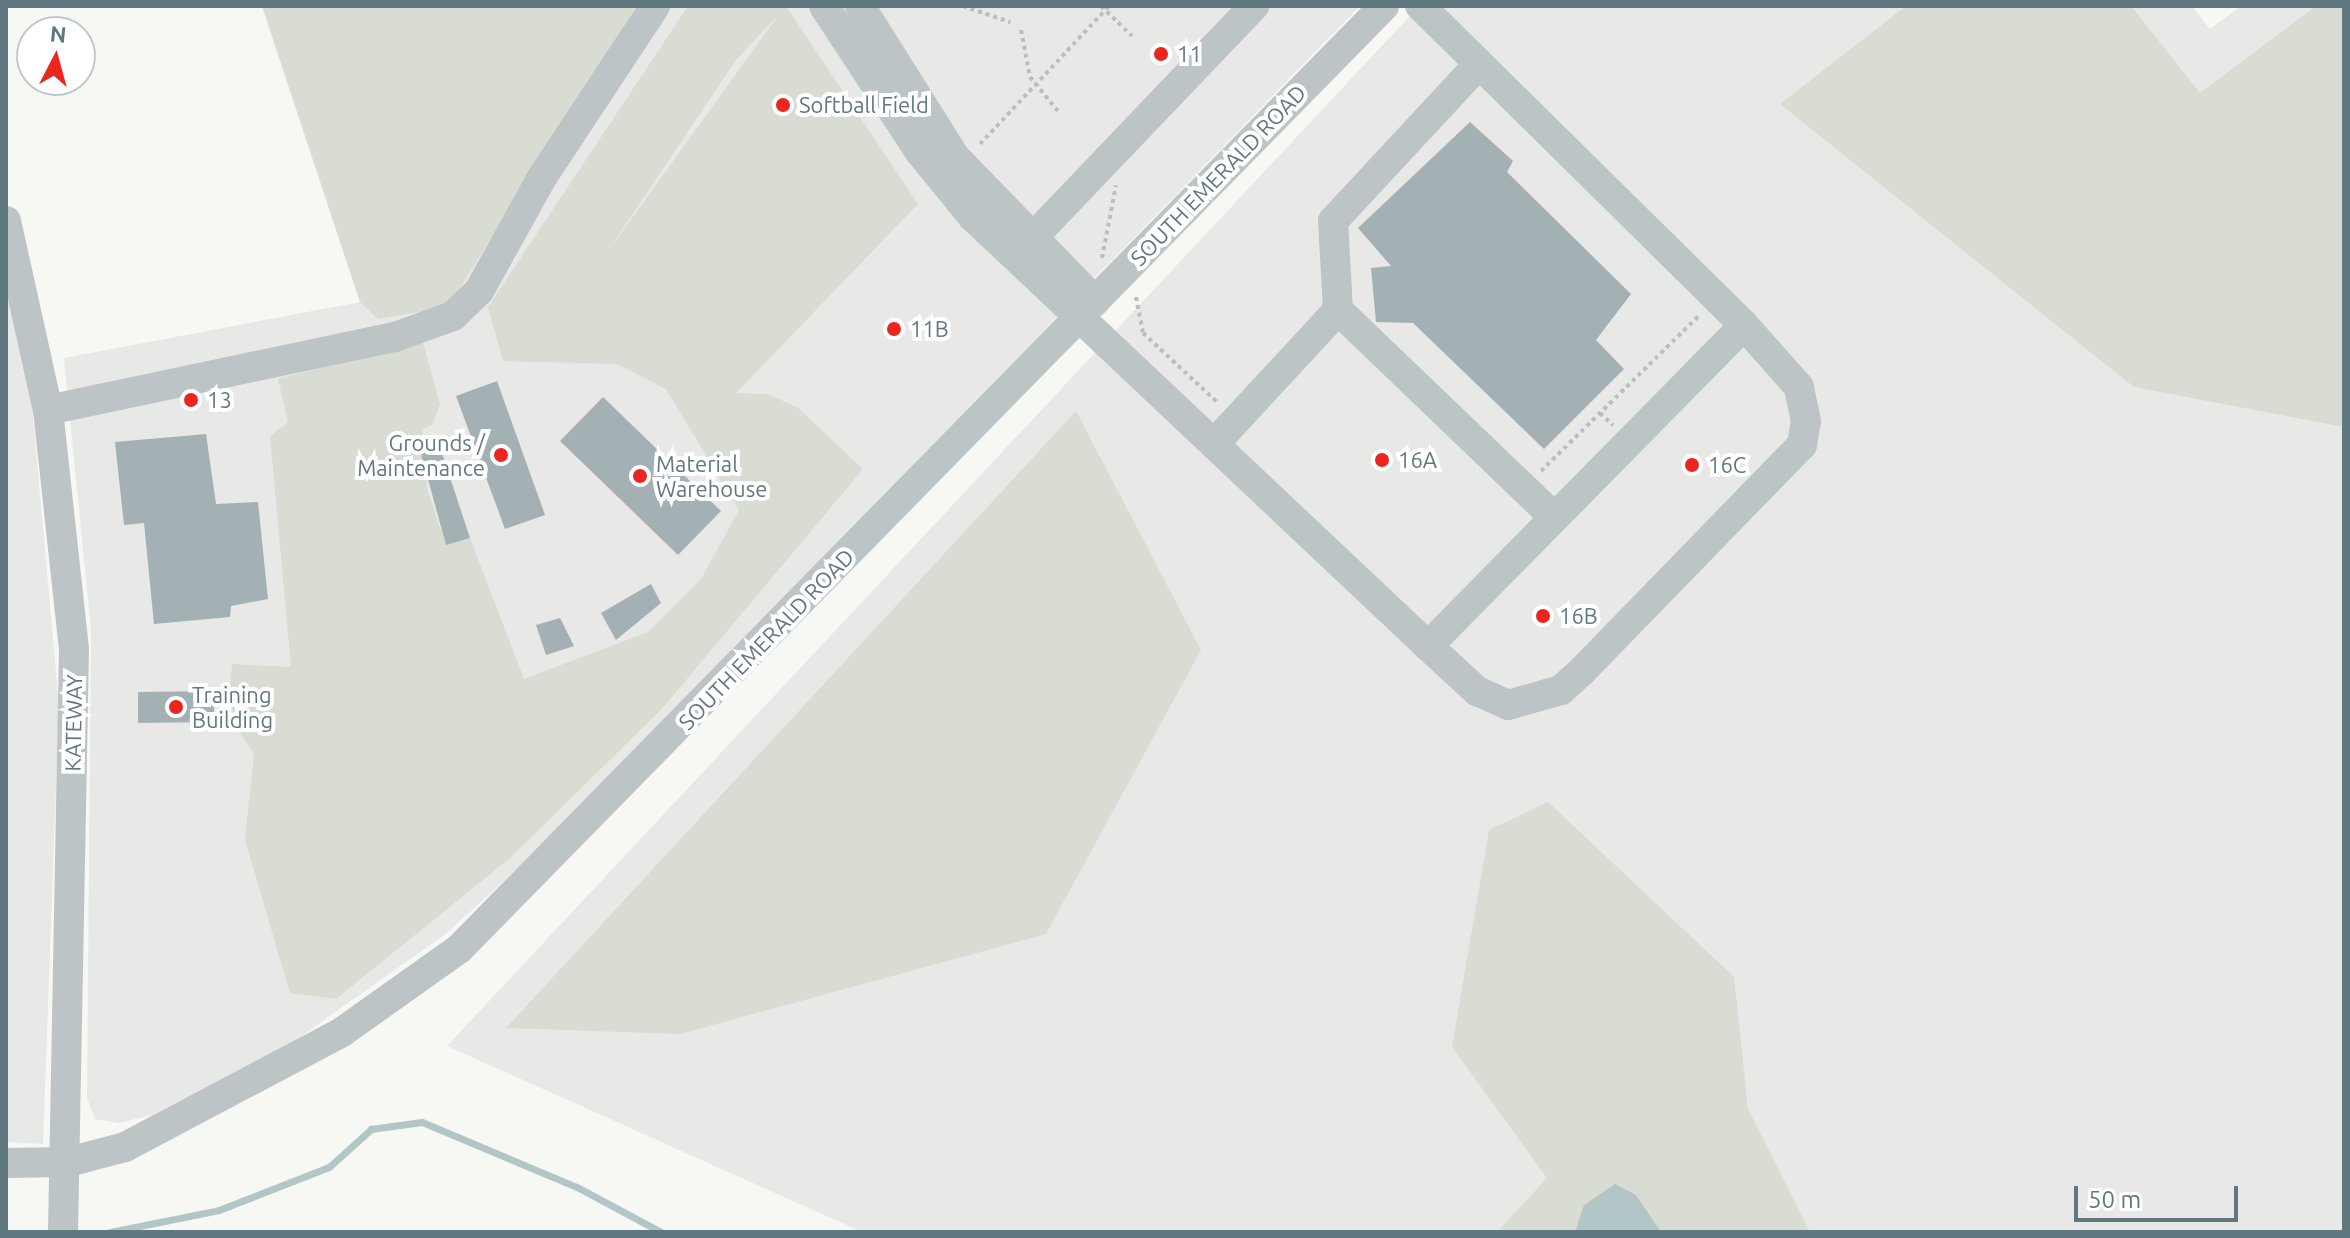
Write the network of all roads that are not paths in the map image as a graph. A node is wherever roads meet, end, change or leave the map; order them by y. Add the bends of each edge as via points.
1 (655, 6) edge
2 (824, 6) edge
3 (860, 6) edge
4 (1254, 6) edge
5 (1384, 6) edge
6 (1420, 6) edge
7 (1478, 65) junction
8 (6, 221) edge
9 (1022, 249) junction
10 (1338, 310) junction
11 (1086, 311) junction
12 (1744, 325) junction
13 (48, 410) junction
14 (1214, 444) junction
15 (1554, 517) junction
16 (1428, 646) junction
17 (68, 1162) junction
18 (6, 1163) edge
19 (63, 1232) edge

1 - 13 street via 541,179 479,291 453,316 380,341
2 - 9 street via 920,152
3 - 9 street via 955,157
4 - 9 street
5 - 11 street, SOUTH EMERALD ROAD
6 - 7 street
7 - 10 street via 1333,221
7 - 12 street
8 - 13 street, KATEWAY
9 - 11 street
10 - 14 street
10 - 15 street
11 - 14 street
11 - 17 street, SOUTH EMERALD ROAD via 459,949 342,1032 229,1097 125,1147
12 - 15 street
12 - 16 street via 1799,387 1806,421 1802,445 1581,672 1561,690 1508,705 1477,691
13 - 17 street, KATEWAY via 74,649
14 - 16 street
15 - 16 street
17 - 18 street, SOUTH EMERALD ROAD
17 - 19 street, KATEWAY

